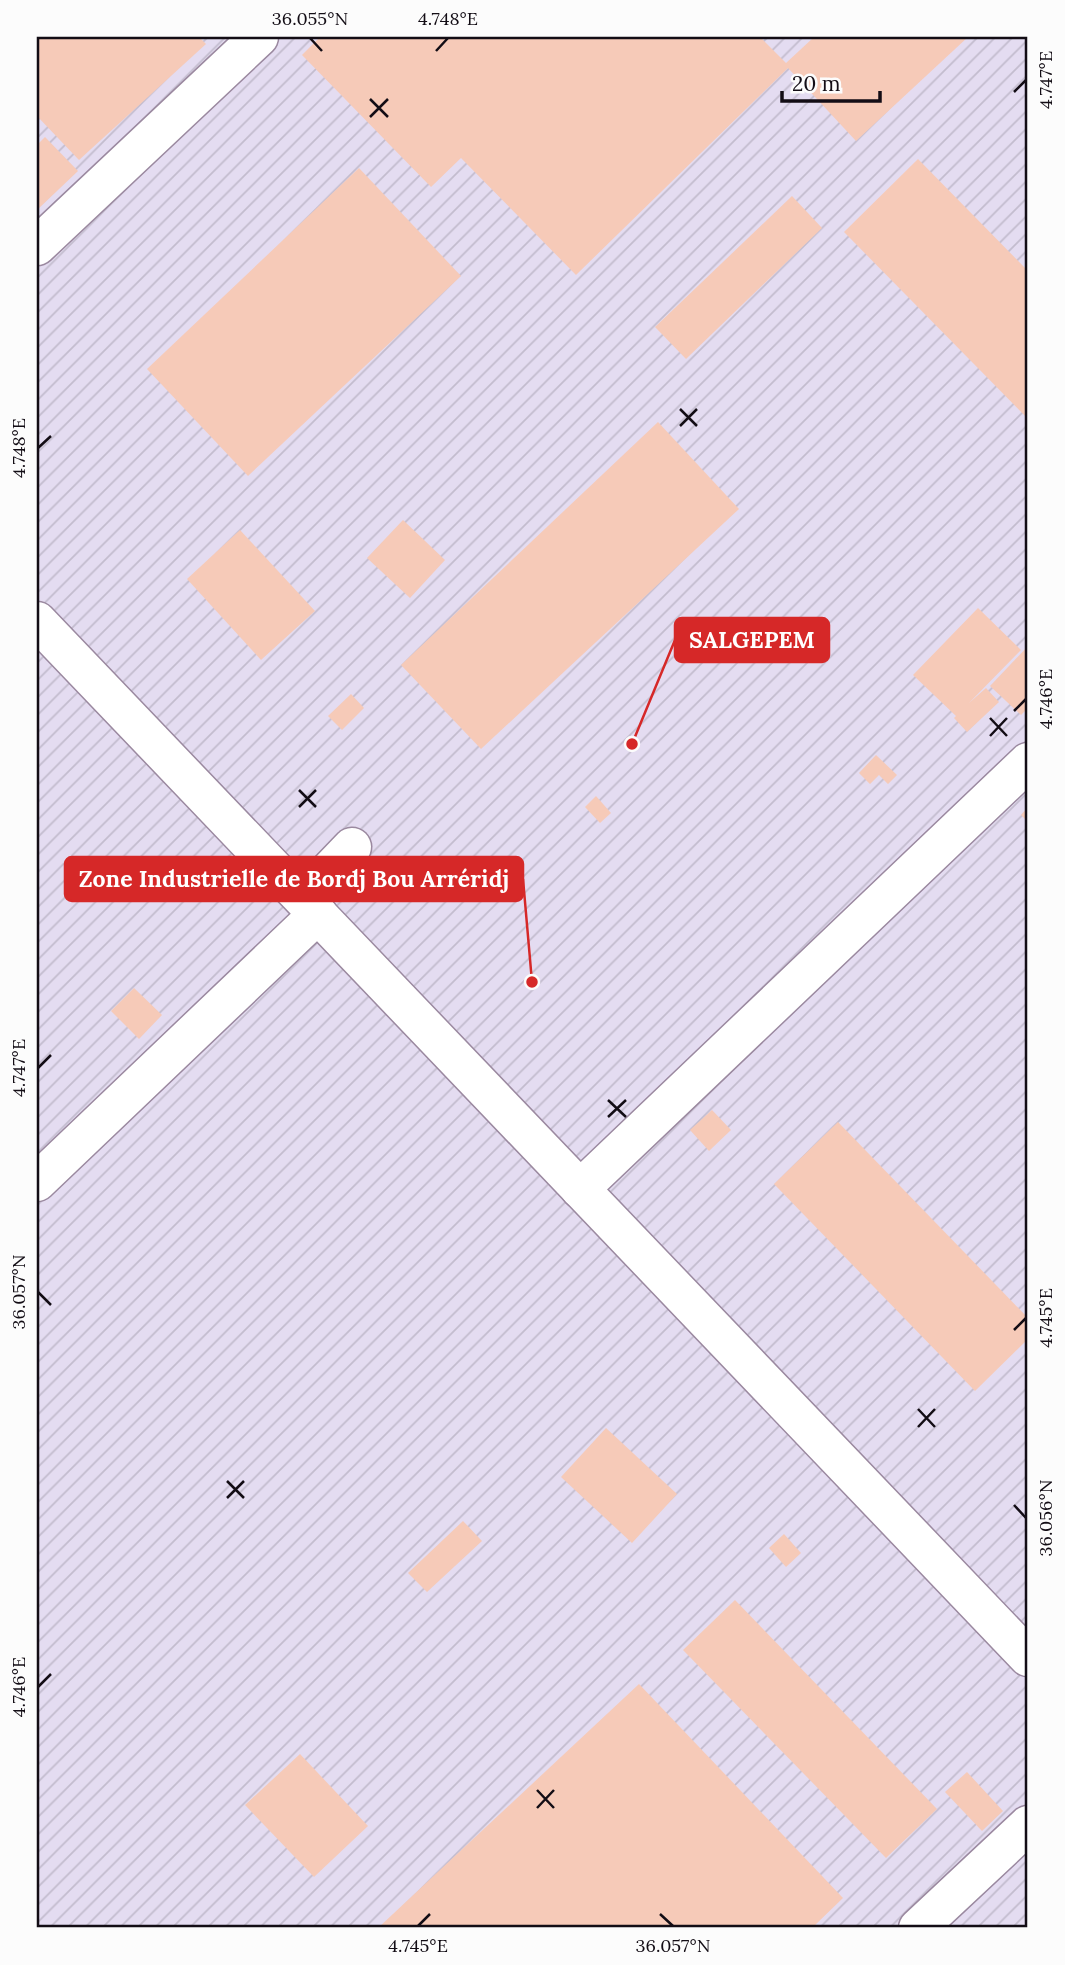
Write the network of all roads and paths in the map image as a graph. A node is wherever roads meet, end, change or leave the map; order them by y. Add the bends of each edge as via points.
1 (259, 37) edge
2 (37, 246) edge
3 (37, 621) edge
4 (1028, 762) edge
5 (352, 847) dead end
6 (310, 906) junction
7 (37, 1182) edge
8 (580, 1189) junction
9 (1028, 1657) edge
10 (1028, 1825) edge
11 (918, 1928) edge

1 - 2 main road
3 - 6 main road
4 - 8 main road via 785,976
5 - 6 main road
6 - 7 main road
6 - 8 main road
8 - 9 main road
10 - 11 main road

